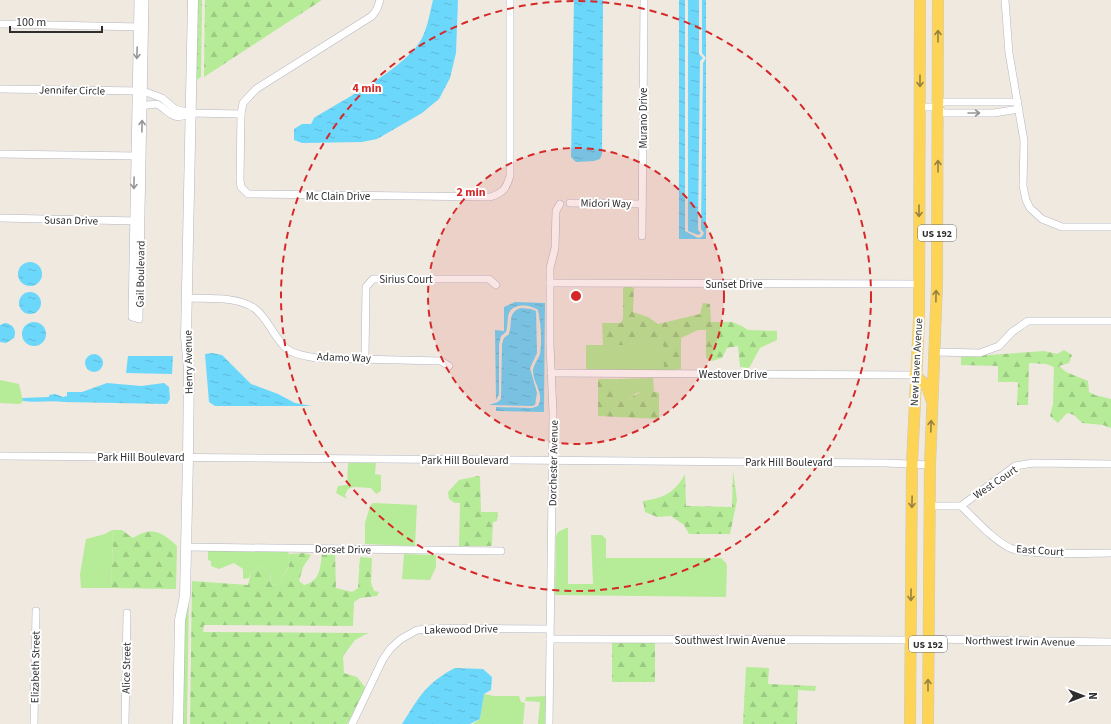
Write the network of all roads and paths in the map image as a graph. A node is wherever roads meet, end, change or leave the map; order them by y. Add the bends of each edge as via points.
1 (138, 0) edge
2 (145, 0) edge
3 (193, 0) edge
4 (380, 0) edge
5 (510, 0) edge
6 (644, 0) edge
7 (920, 0) edge
8 (938, 0) edge
9 (1005, 0) edge
10 (0, 24) edge
11 (141, 27) junction
12 (0, 89) edge
13 (139, 91) junction
14 (139, 106) junction
15 (1018, 106) junction
16 (920, 107) junction
17 (938, 107) junction
18 (190, 113) junction
19 (241, 114) junction
20 (0, 154) edge
21 (138, 156) junction
22 (570, 203) dead end
23 (560, 204) dead end
24 (642, 204) junction
25 (0, 218) edge
26 (137, 221) junction
27 (1111, 227) edge
28 (642, 236) dead end
29 (550, 283) junction
30 (496, 284) dead end
31 (919, 284) junction
32 (187, 298) junction
33 (919, 319) junction
34 (1111, 321) edge
35 (935, 352) junction
36 (365, 358) junction
37 (449, 366) dead end
38 (551, 373) junction
39 (915, 375) junction
40 (932, 403) junction
41 (0, 456) edge
42 (188, 458) junction
43 (552, 460) junction
44 (912, 463) junction
45 (1111, 464) edge
46 (930, 465) junction
47 (929, 506) junction
48 (961, 506) junction
49 (186, 547) junction
50 (501, 551) dead end
51 (1111, 553) edge
52 (36, 611) dead end
53 (127, 613) dead end
54 (910, 618) junction
55 (550, 629) junction
56 (550, 639) junction
57 (928, 639) junction
58 (910, 640) junction
59 (1111, 642) edge
60 (928, 668) junction
61 (910, 703) junction
62 (34, 724) edge
63 (125, 724) edge
64 (178, 724) edge
65 (352, 724) edge
66 (549, 724) edge
67 (910, 724) edge
68 (921, 724) edge
69 (928, 724) edge

1 - 11 street, Gail Boulevard
2 - 11 street, Gail Boulevard
3 - 18 street, Henry Avenue
4 - 19 street, Mc Clain Drive via 372,16 256,89 243,102
5 - 19 street, Mc Clain Drive via 510,176 502,193 490,197 248,194 241,187 240,180
6 - 24 street, Murano Drive
7 -> 16 main road, New Haven Avenue / US 192
17 -> 8 main road, New Haven Avenue / US 192
9 - 15 street via 1009,53
10 - 11 street
11 - 13 street, Gail Boulevard
12 - 13 street, Jennifer Circle
13 - 14 street, Gail Boulevard
13 - 18 street, Jennifer Circle via 162,98 175,109
14 - 18 street via 157,104 176,117
14 - 21 street, Gail Boulevard
15 - 17 street via 945,102
17 -> 15 street via 943,113 994,113
15 - 27 street via 1024,141 1023,186 1030,208 1042,219 1062,227
16 - 17 street
16 -> 31 main road, New Haven Avenue / US 192
35 -> 17 main road, New Haven Avenue / US 192
18 - 19 street
18 - 32 street, Henry Avenue
20 - 21 street
21 - 26 street, Gail Boulevard
22 - 24 street, Midori Way
23 - 29 street, Dorchester Avenue via 556,211 555,248 550,268
24 - 28 street, Murano Drive
25 - 26 street, Susan Drive
26 - 26 street, Gail Boulevard via 132,317 139,319
29 - 31 street, Sunset Drive
29 - 38 street, Dorchester Avenue
30 - 36 street, Sirius Court via 488,279 373,279 366,287
31 - 33 main road, New Haven Avenue / US 192
32 - 36 street, Adamo Way via 235,301 253,308 266,318 288,350 301,355 316,358
32 - 42 street, Henry Avenue
33 - 35 main road via 923,338
33 - 39 main road, New Haven Avenue / US 192
34 - 35 street via 1028,321 1012,332 999,346 980,353
35 - 40 main road, New Haven Avenue / US 192
36 - 37 street, Adamo Way via 441,361
38 - 39 street, Westover Drive
38 - 43 street, Dorchester Avenue
39 - 40 main road via 927,386
39 - 44 main road, New Haven Avenue / US 192
46 -> 40 main road, New Haven Avenue / US 192
41 - 42 street, Park Hill Boulevard
42 - 43 street, Park Hill Boulevard
42 - 49 street, Henry Avenue
43 - 44 street, Park Hill Boulevard
43 - 55 street, Dorchester Avenue
44 - 46 street, Park Hill Boulevard
44 -> 54 main road, New Haven Avenue / US 192
45 - 48 street, West Court via 1033,463 1015,466
46 - 47 main road, New Haven Avenue / US 192
47 - 48 street, West Court
47 - 57 main road, New Haven Avenue / US 192
48 - 51 street, East Court via 1000,542 1011,548 1032,552
49 - 50 street, Dorset Drive
49 - 64 street, Henry Avenue via 185,596 180,620
52 - 62 street, Elizabeth Street
53 - 63 street, Alice Street
54 - 57 main road via 923,638
54 - 58 main road, New Haven Avenue / US 192
55 - 56 street, Dorchester Avenue
55 - 65 street, Lakewood Drive via 417,630 391,648
56 - 58 street, Southwest Irwin Avenue
56 - 66 street, Dorchester Avenue
57 - 59 street, Northwest Irwin Avenue
57 - 60 main road, New Haven Avenue / US 192
58 - 60 main road via 921,650
58 - 61 main road, New Haven Avenue / US 192
69 -> 60 main road, New Haven Avenue / US 192
61 - 67 main road, New Haven Avenue / US 192
61 - 68 main road

